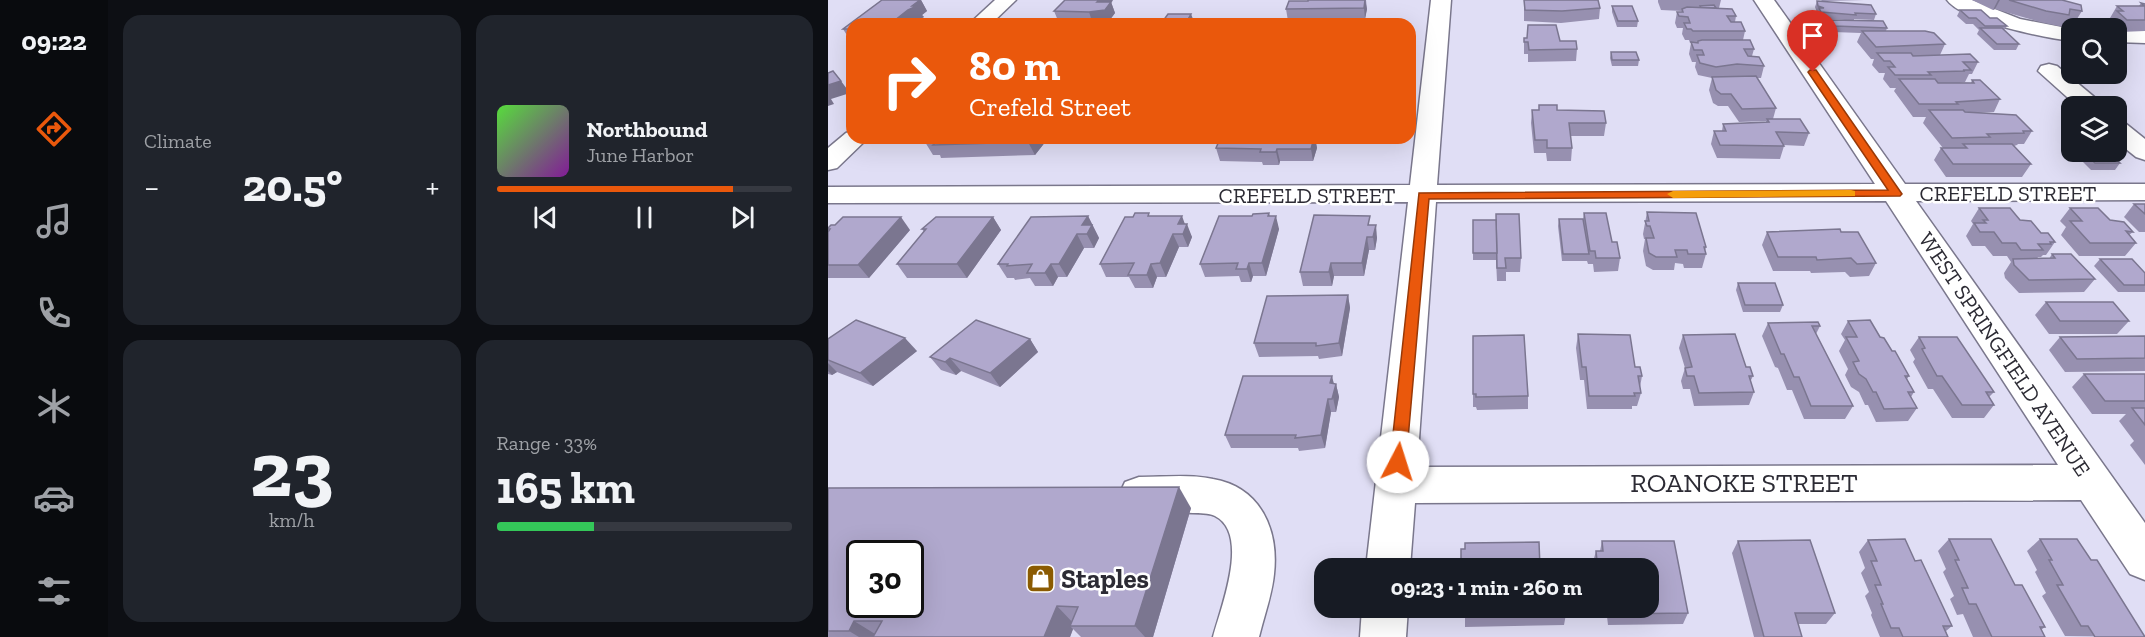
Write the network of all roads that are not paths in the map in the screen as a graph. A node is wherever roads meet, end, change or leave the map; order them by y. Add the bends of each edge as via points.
1 (1006, 0) edge
2 (1441, 0) edge
3 (1764, 0) edge
4 (1957, 0) edge
5 (986, 18) edge
6 (2061, 34) edge
7 (2127, 36) edge
8 (2145, 37) edge
9 (2049, 71) dead end
10 (2079, 96) edge
11 (2127, 137) edge
12 (848, 144) edge
13 (2145, 152) edge
14 (828, 162) edge
15 (2145, 192) edge
16 (1896, 194) junction
17 (828, 195) edge
18 (1423, 195) junction
19 (2093, 482) junction
20 (1395, 485) junction
21 (1097, 495) edge
22 (1389, 558) edge
23 (2145, 559) edge
24 (1384, 618) edge
25 (1236, 637) edge
26 (1383, 637) edge

1 - 5 street
2 - 18 street
3 - 16 street, WEST SPRINGFIELD AVENUE
4 - 6 street via 2002,20
7 - 8 street
9 - 10 street
11 - 13 street
12 - 14 street
15 - 16 street, CREFELD STREET
16 - 18 street, CREFELD STREET
16 - 19 street, WEST SPRINGFIELD AVENUE
17 - 18 street, CREFELD STREET
18 - 20 street
19 - 20 street, ROANOKE STREET
19 - 23 street, WEST SPRINGFIELD AVENUE
20 - 22 street
21 - 25 street via 1223,499 1238,509 1246,522 1254,566
24 - 26 street

